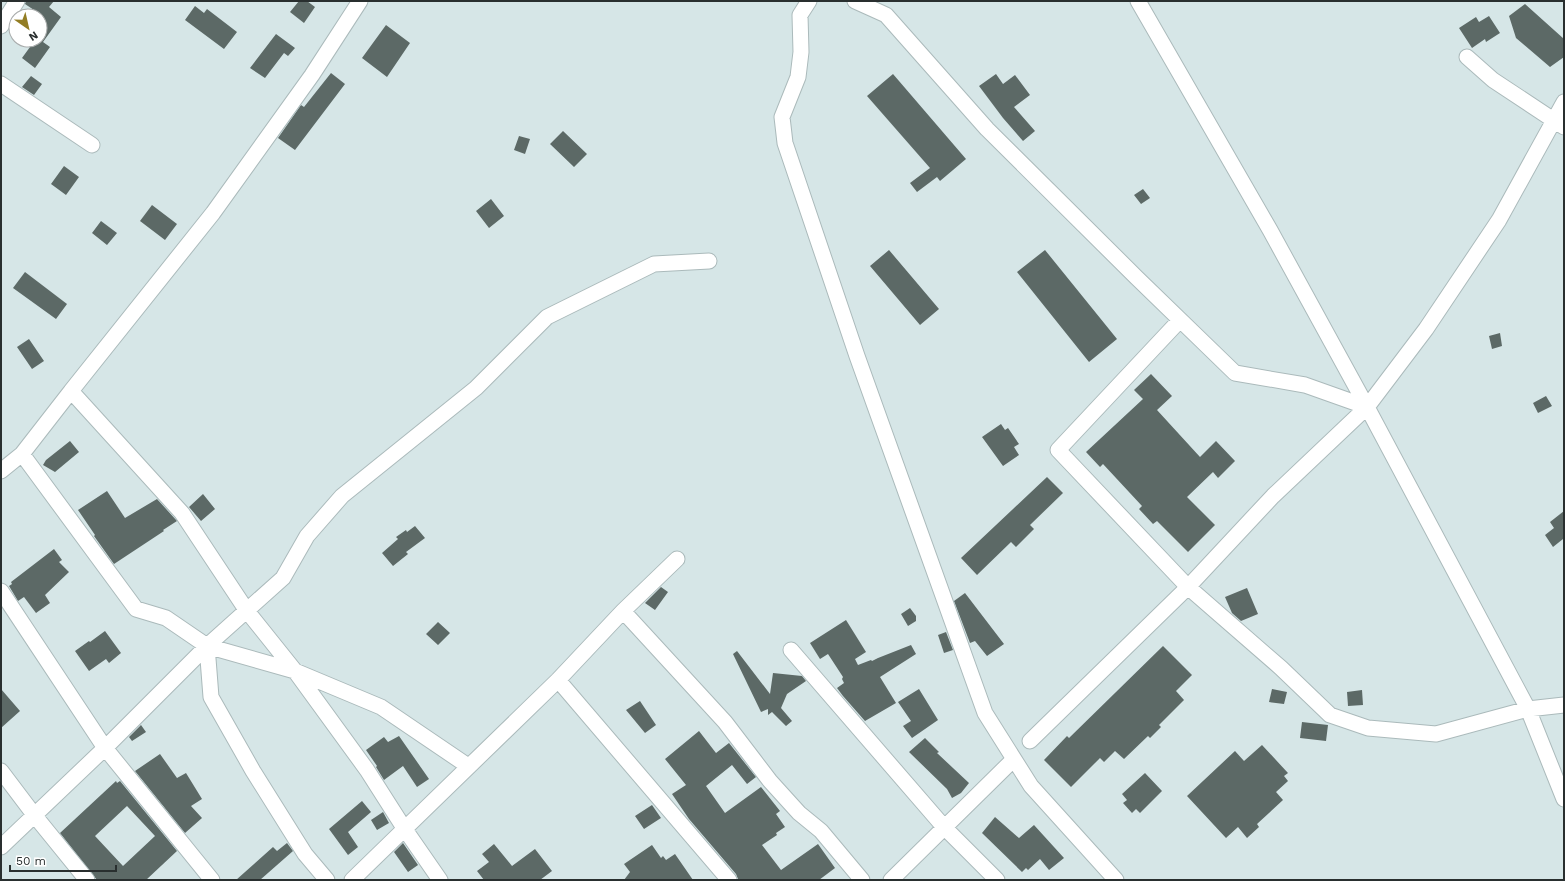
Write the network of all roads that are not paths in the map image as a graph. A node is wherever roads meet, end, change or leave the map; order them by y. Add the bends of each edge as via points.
1 (17, 1) edge
2 (360, 1) edge
3 (809, 1) edge
4 (855, 1) edge
5 (1138, 1) edge
6 (1, 26) edge
7 (1467, 57) dead end
8 (1, 84) edge
9 (1564, 102) edge
10 (1559, 124) edge
11 (92, 145) dead end
12 (709, 261) dead end
13 (1180, 320) junction
14 (71, 391) junction
15 (1367, 407) junction
16 (22, 454) junction
17 (1, 471) edge
18 (677, 559) dead end
19 (1188, 587) junction
20 (1, 592) edge
21 (247, 611) junction
22 (623, 611) junction
23 (207, 646) junction
24 (792, 650) dead end
25 (295, 671) junction
26 (558, 680) junction
27 (1564, 705) edge
28 (1528, 709) junction
29 (1030, 740) dead end
30 (105, 748) junction
31 (1014, 759) junction
32 (468, 766) junction
33 (1, 771) edge
34 (1564, 799) edge
35 (35, 816) junction
36 (944, 827) junction
37 (404, 828) junction
38 (1, 847) edge
39 (87, 880) edge
40 (212, 880) edge
41 (328, 880) edge
42 (352, 880) edge
43 (440, 880) edge
44 (728, 880) edge
45 (862, 880) edge
46 (891, 880) edge
47 (996, 880) edge
48 (1116, 880) edge

1 - 6 street
2 - 14 street via 312,75 213,213
3 - 31 street via 800,15 802,52 798,77 782,117 784,143 985,713
4 - 13 street via 886,15 987,129
5 - 15 street via 1270,230
7 - 10 street via 1493,80
8 - 11 street
9 - 10 street
10 - 15 street via 1426,329
12 - 21 street via 654,264 547,317 476,388 342,496 307,536 282,578
13 - 15 street via 1235,373 1305,385
13 - 19 street via 1058,450
14 - 16 street
14 - 21 street via 182,513
15 - 19 street via 1273,496
15 - 28 street
16 - 17 street
16 - 23 street via 136,609 166,618
18 - 22 street
19 - 28 street via 1281,668 1330,715 1368,728 1436,734
19 - 29 street
20 - 30 street
21 - 23 street
21 - 25 street
22 - 26 street
22 - 45 street via 725,722 770,781 800,813 821,830
23 - 25 street
23 - 30 street
23 - 41 street via 211,697 252,771 305,854
24 - 36 street
25 - 32 street via 381,707
25 - 37 street via 367,770
26 - 32 street
26 - 44 street
27 - 28 street
28 - 34 street
30 - 35 street
30 - 40 street
31 - 36 street
31 - 48 street via 1031,786
32 - 37 street
33 - 35 street
35 - 38 street
35 - 39 street
36 - 46 street
36 - 47 street
37 - 42 street
37 - 43 street

